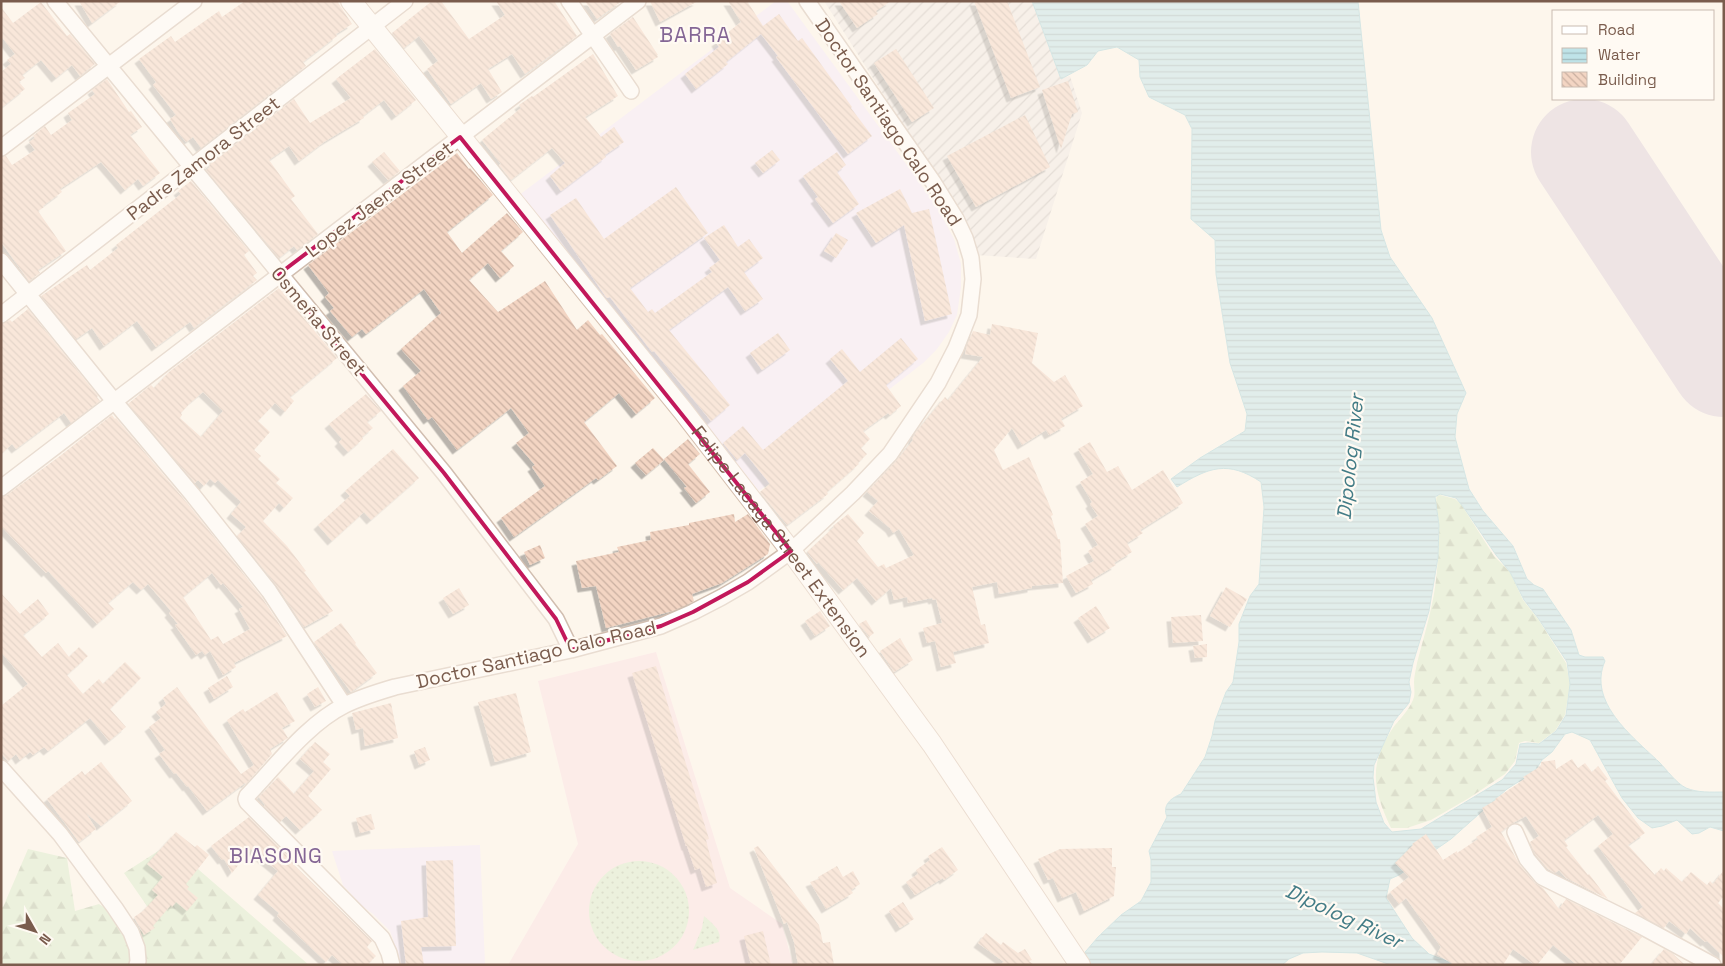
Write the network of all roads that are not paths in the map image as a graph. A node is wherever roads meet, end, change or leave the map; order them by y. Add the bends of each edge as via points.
1 (55, 1) edge
2 (194, 1) edge
3 (352, 1) edge
4 (406, 1) edge
5 (569, 1) edge
6 (638, 1) edge
7 (807, 1) edge
8 (372, 27) junction
9 (592, 37) junction
10 (108, 67) junction
11 (631, 91) dead end
12 (460, 137) junction
13 (1, 148) edge
14 (191, 167) junction
15 (1, 261) edge
16 (279, 274) junction
17 (28, 294) junction
18 (1, 315) edge
19 (114, 401) junction
20 (1, 488) edge
21 (791, 551) junction
22 (571, 650) junction
23 (344, 705) junction
24 (1, 768) edge
25 (1515, 832) dead end
26 (1077, 961) edge
27 (137, 965) edge
28 (392, 965) edge
29 (1713, 965) edge

1 - 10 street, Osmeña Street
2 - 10 street
3 - 8 main road, Felipe Lacaya Street Extension
4 - 8 street, Padre Zamora Street
5 - 9 street
6 - 9 street, Lopez Jaena Street
7 - 21 street, Doctor Santiago Calo Road via 956,219 971,258 973,279 969,315 960,338 938,383 915,419 890,454
8 - 12 main road, Felipe Lacaya Street Extension
8 - 14 street, Padre Zamora Street
9 - 11 street
9 - 12 street, Lopez Jaena Street
10 - 13 street
10 - 14 street, Osmeña Street
12 - 16 street, Lopez Jaena Street
12 - 21 main road, Felipe Lacaya Street Extension via 683,411
14 - 16 street, Osmeña Street
14 - 17 street, Padre Zamora Street
15 - 17 street
16 - 19 street, Lopez Jaena Street
16 - 22 street, Osmeña Street via 444,473 556,619
17 - 18 street, Padre Zamora Street
17 - 19 street
19 - 20 street, Lopez Jaena Street
19 - 23 street via 269,591
21 - 22 street, Doctor Santiago Calo Road via 748,582 693,612 661,626
21 - 26 main road, Felipe Lacaya Street Extension via 932,744
22 - 23 street, Doctor Santiago Calo Road via 395,686
23 - 28 street, Doctor Santiago Calo Road via 315,726 246,799 382,938
24 - 27 street via 60,834 115,908 131,932 137,948
25 - 29 street via 1527,859 1542,877

